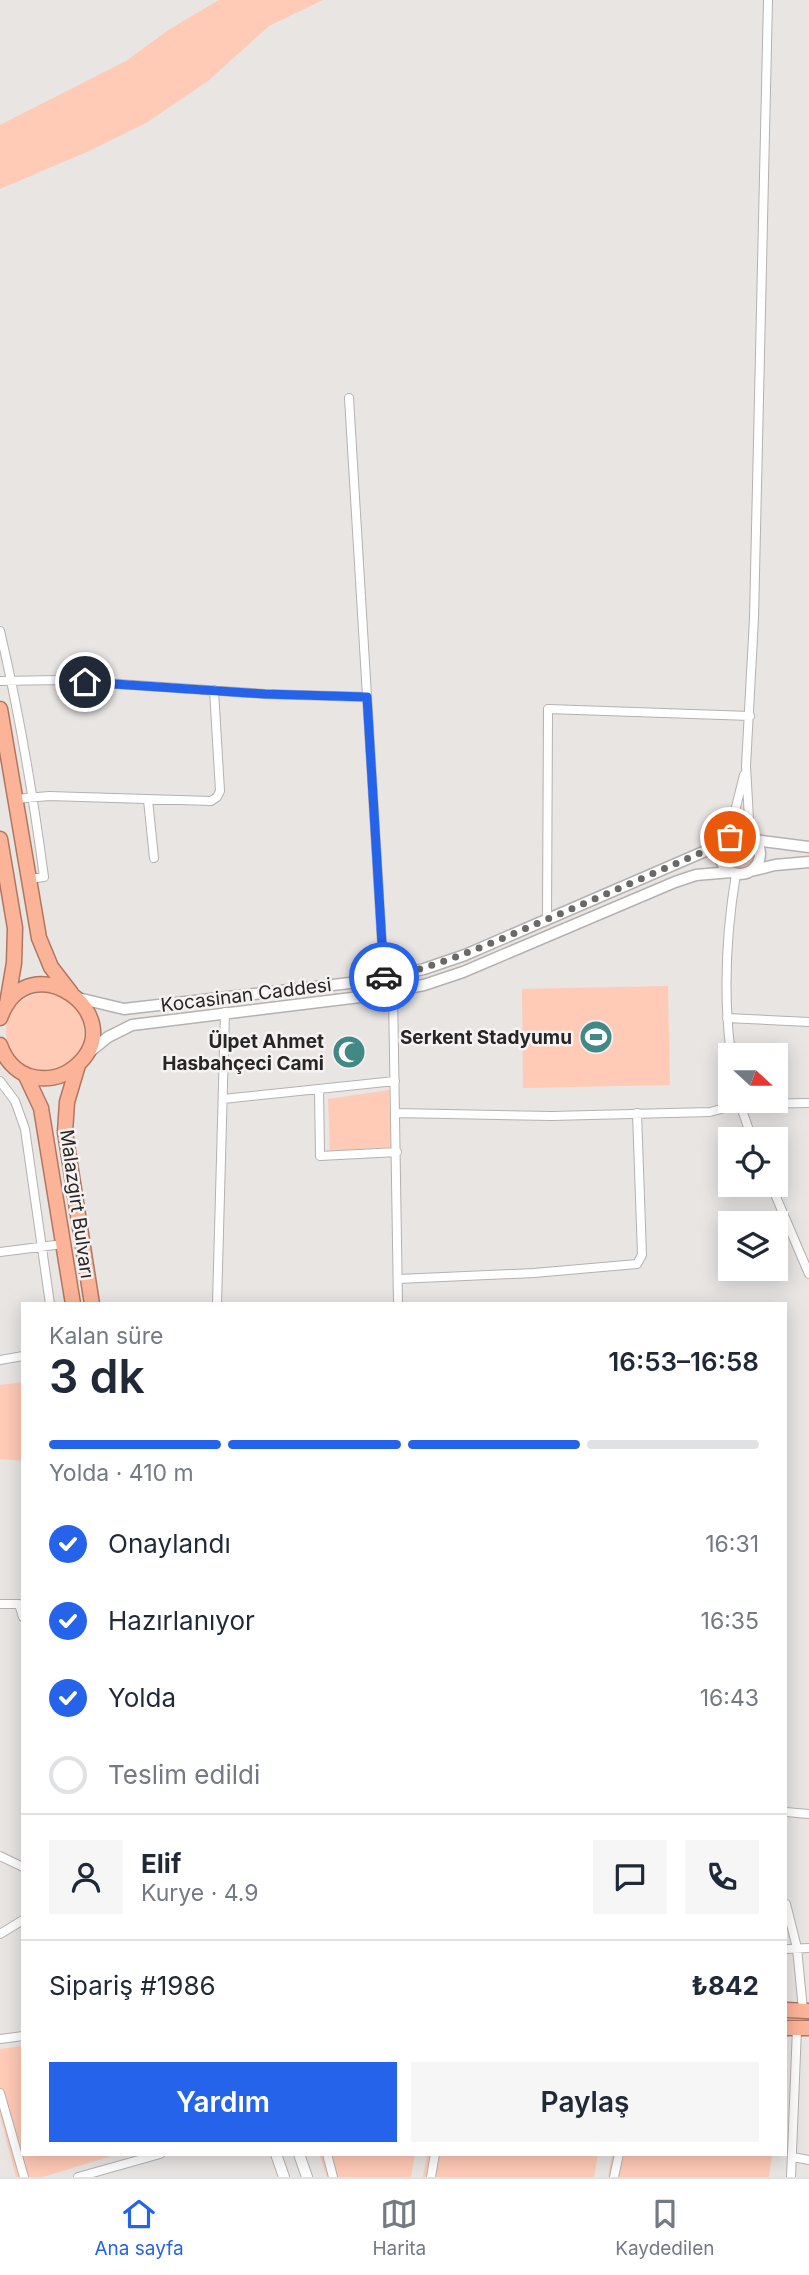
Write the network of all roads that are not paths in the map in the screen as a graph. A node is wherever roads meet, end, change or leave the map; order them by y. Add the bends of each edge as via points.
1 (768, 0) edge
2 (349, 398) dead end
3 (0, 631) edge
4 (12, 680) junction
5 (0, 681) edge
6 (214, 691) junction
7 (367, 697) junction
8 (0, 709) edge
9 (750, 716) junction
10 (746, 766) junction
11 (33, 796) junction
12 (16, 799) junction
13 (148, 800) junction
14 (752, 838) junction
15 (0, 839) edge
16 (726, 841) junction
17 (809, 847) edge
18 (154, 858) dead end
19 (809, 862) edge
20 (751, 871) junction
21 (733, 873) junction
22 (29, 879) junction
23 (5, 902) edge
24 (547, 919) junction
25 (384, 978) junction
26 (393, 992) junction
27 (75, 996) junction
28 (2, 1012) edge
29 (225, 1012) junction
30 (727, 1018) junction
31 (809, 1021) edge
32 (730, 1043) edge
33 (0, 1045) edge
34 (6, 1062) edge
35 (80, 1062) junction
36 (25, 1074) junction
37 (0, 1081) edge
38 (395, 1081) junction
39 (319, 1089) junction
40 (222, 1099) junction
41 (788, 1103) edge
42 (809, 1103) edge
43 (718, 1109) edge
44 (396, 1113) junction
45 (637, 1113) junction
46 (397, 1152) junction
47 (776, 1197) edge
48 (63, 1244) junction
49 (43, 1247) junction
50 (0, 1252) edge
51 (809, 1274) edge
52 (398, 1279) junction
53 (50, 1302) edge
54 (73, 1302) edge
55 (92, 1302) edge
56 (217, 1302) edge
57 (398, 1302) edge
58 (21, 1356) edge
59 (0, 1360) edge
60 (0, 1604) edge
61 (21, 1610) edge
62 (787, 1812) edge
63 (809, 1814) edge
64 (0, 1856) edge
65 (21, 1866) edge
66 (787, 1908) edge
67 (21, 1921) edge
68 (0, 1934) edge
69 (787, 1948) edge
70 (797, 1948) junction
71 (809, 1948) edge
72 (787, 2010) edge
73 (806, 2010) edge
74 (797, 2028) edge
75 (21, 2036) edge
76 (0, 2039) edge
77 (0, 2094) edge
78 (790, 2108) edge
79 (153, 2156) edge
80 (277, 2156) edge
81 (300, 2156) edge
82 (328, 2156) edge
83 (435, 2156) edge
84 (619, 2156) edge
85 (793, 2157) junction
86 (809, 2160) edge
87 (24, 2177) edge
88 (78, 2177) edge
89 (284, 2177) edge
90 (307, 2177) edge
91 (333, 2177) edge
92 (431, 2177) edge
93 (614, 2177) edge
94 (791, 2177) edge

1 - 9 street
2 - 7 street
3 - 4 street
4 - 5 street
4 - 6 street
4 - 11 street
6 - 7 street
6 - 13 street via 217,797 207,802
7 - 25 street
8 - 12 highway
9 - 10 street
9 - 24 street via 548,709
10 - 14 street
10 - 16 street
11 - 12 street
11 - 13 street
11 - 22 street via 44,877
12 - 22 highway
13 - 18 street
14 - 16 main road via 740,834
14 - 17 main road
14 - 20 main road via 760,859
15 - 23 highway
16 - 21 main road via 721,860
16 - 24 main road, Kocasinan Caddesi
19 - 20 main road
20 - 21 main road
21 - 26 main road, Kocasinan Caddesi via 696,875 675,882 463,972
21 - 30 street via 726,955
22 - 27 highway via 42,948 57,976
23 - 28 highway via 15,928 15,945
24 - 25 main road, Kocasinan Caddesi via 445,962
25 - 27 main road, Kocasinan Caddesi via 124,1009
26 - 29 main road, Kocasinan Caddesi
26 - 38 street
27 - 28 highway via 57,986 40,985 18,993
27 - 35 highway, Malazgirt Bulvarı via 91,1027 90,1044
29 - 35 main road, Kocasinan Caddesi via 132,1025 108,1037
29 - 40 street
30 - 31 street
30 - 32 street
33 - 34 highway
34 - 36 highway
35 - 36 highway via 57,1077
35 - 55 highway, Malazgirt Bulvarı via 67,1102 65,1132
36 - 48 highway, Malazgirt Bulvarı via 41,1108
37 - 49 street via 15,1101 26,1129
38 - 39 street
38 - 44 street
39 - 40 street
39 - 46 street via 320,1156
40 - 56 street
41 - 42 street
43 - 45 street
44 - 45 street via 513,1117
44 - 46 street
45 - 52 street via 642,1255 637,1264
46 - 52 street
47 - 51 street
48 - 49 street
48 - 54 highway, Malazgirt Bulvarı
49 - 50 street
49 - 53 street
52 - 57 street
58 - 59 street
60 - 61 street via 19,1604
62 - 63 street
64 - 65 street
66 - 70 street
67 - 68 street
69 - 70 street
70 - 71 street
70 - 73 street
72 - 73 highway
74 - 78 street
75 - 76 street
77 - 87 street
78 - 85 street
79 - 88 street
80 - 89 street
81 - 90 street
82 - 91 street
83 - 92 street
84 - 93 street
85 - 86 street
85 - 94 street

